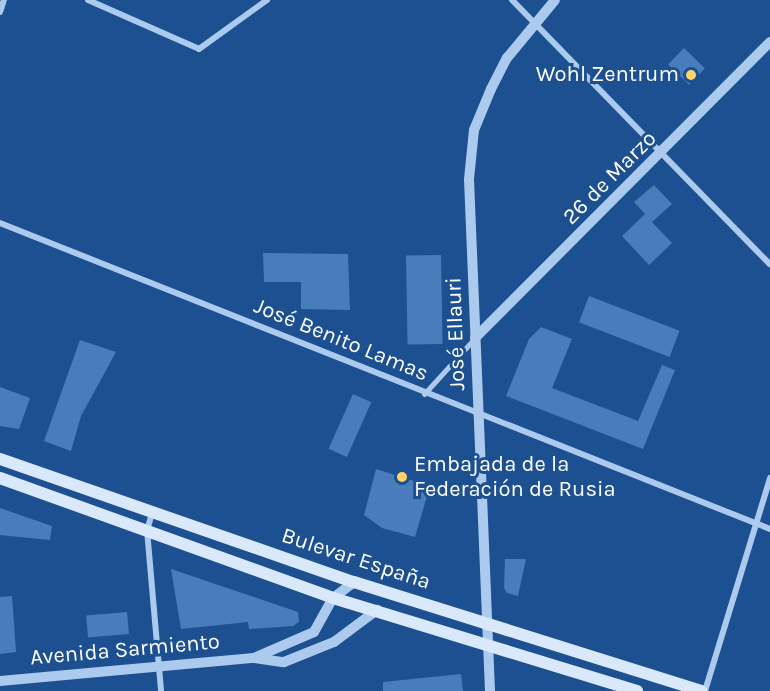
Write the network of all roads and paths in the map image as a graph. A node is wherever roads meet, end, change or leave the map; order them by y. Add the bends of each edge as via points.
1 (4, 0) edge
2 (88, 0) edge
3 (267, 0) edge
4 (512, 0) edge
5 (555, 0) edge
6 (0, 12) edge
7 (535, 24) junction
8 (770, 42) edge
9 (662, 153) junction
10 (0, 223) edge
11 (770, 264) edge
12 (475, 338) junction
13 (424, 394) junction
14 (478, 415) junction
15 (0, 459) edge
16 (770, 477) edge
17 (0, 478) edge
18 (152, 513) junction
19 (756, 523) junction
20 (770, 529) edge
21 (147, 530) junction
22 (354, 582) junction
23 (333, 598) junction
24 (377, 610) junction
25 (488, 623) junction
26 (488, 647) junction
27 (254, 658) junction
28 (158, 666) junction
29 (0, 681) edge
30 (160, 691) edge
31 (490, 691) edge
32 (637, 691) edge
33 (703, 691) edge

1 - 6 street
2 - 3 street via 199,49
4 - 7 street
5 - 7 street, José Ellauri
7 - 9 street
7 - 12 street, José Ellauri via 507,58 474,130 469,179
8 - 9 street, 26 de Marzo
9 - 11 street
9 - 12 street, 26 de Marzo
10 - 13 street, José Benito Lamas
12 - 13 street
12 - 14 street, José Ellauri
13 - 14 street, José Benito Lamas
14 - 19 street, José Benito Lamas
14 - 25 street, José Ellauri
15 - 18 main road, Bulevar España
16 - 19 street
17 - 21 main road, Bulevar España
18 - 21 street
18 - 22 main road, Bulevar España
19 - 20 street, José Benito Lamas
19 - 33 street
21 - 23 main road, Bulevar España
21 - 28 street
22 - 23 street, Avenida Sarmiento
22 - 25 main road, Bulevar España
23 - 24 main road, Bulevar España
23 - 27 street, Avenida Sarmiento via 314,632
24 - 26 main road, Bulevar España
24 - 27 street, Avenida Sarmiento via 334,642 311,653 285,662
25 - 26 street, José Ellauri
25 - 33 main road, Bulevar España
26 - 31 street, José Ellauri
26 - 32 main road, Bulevar España
27 - 28 street, Avenida Sarmiento
28 - 29 street, Avenida Sarmiento
28 - 30 street

